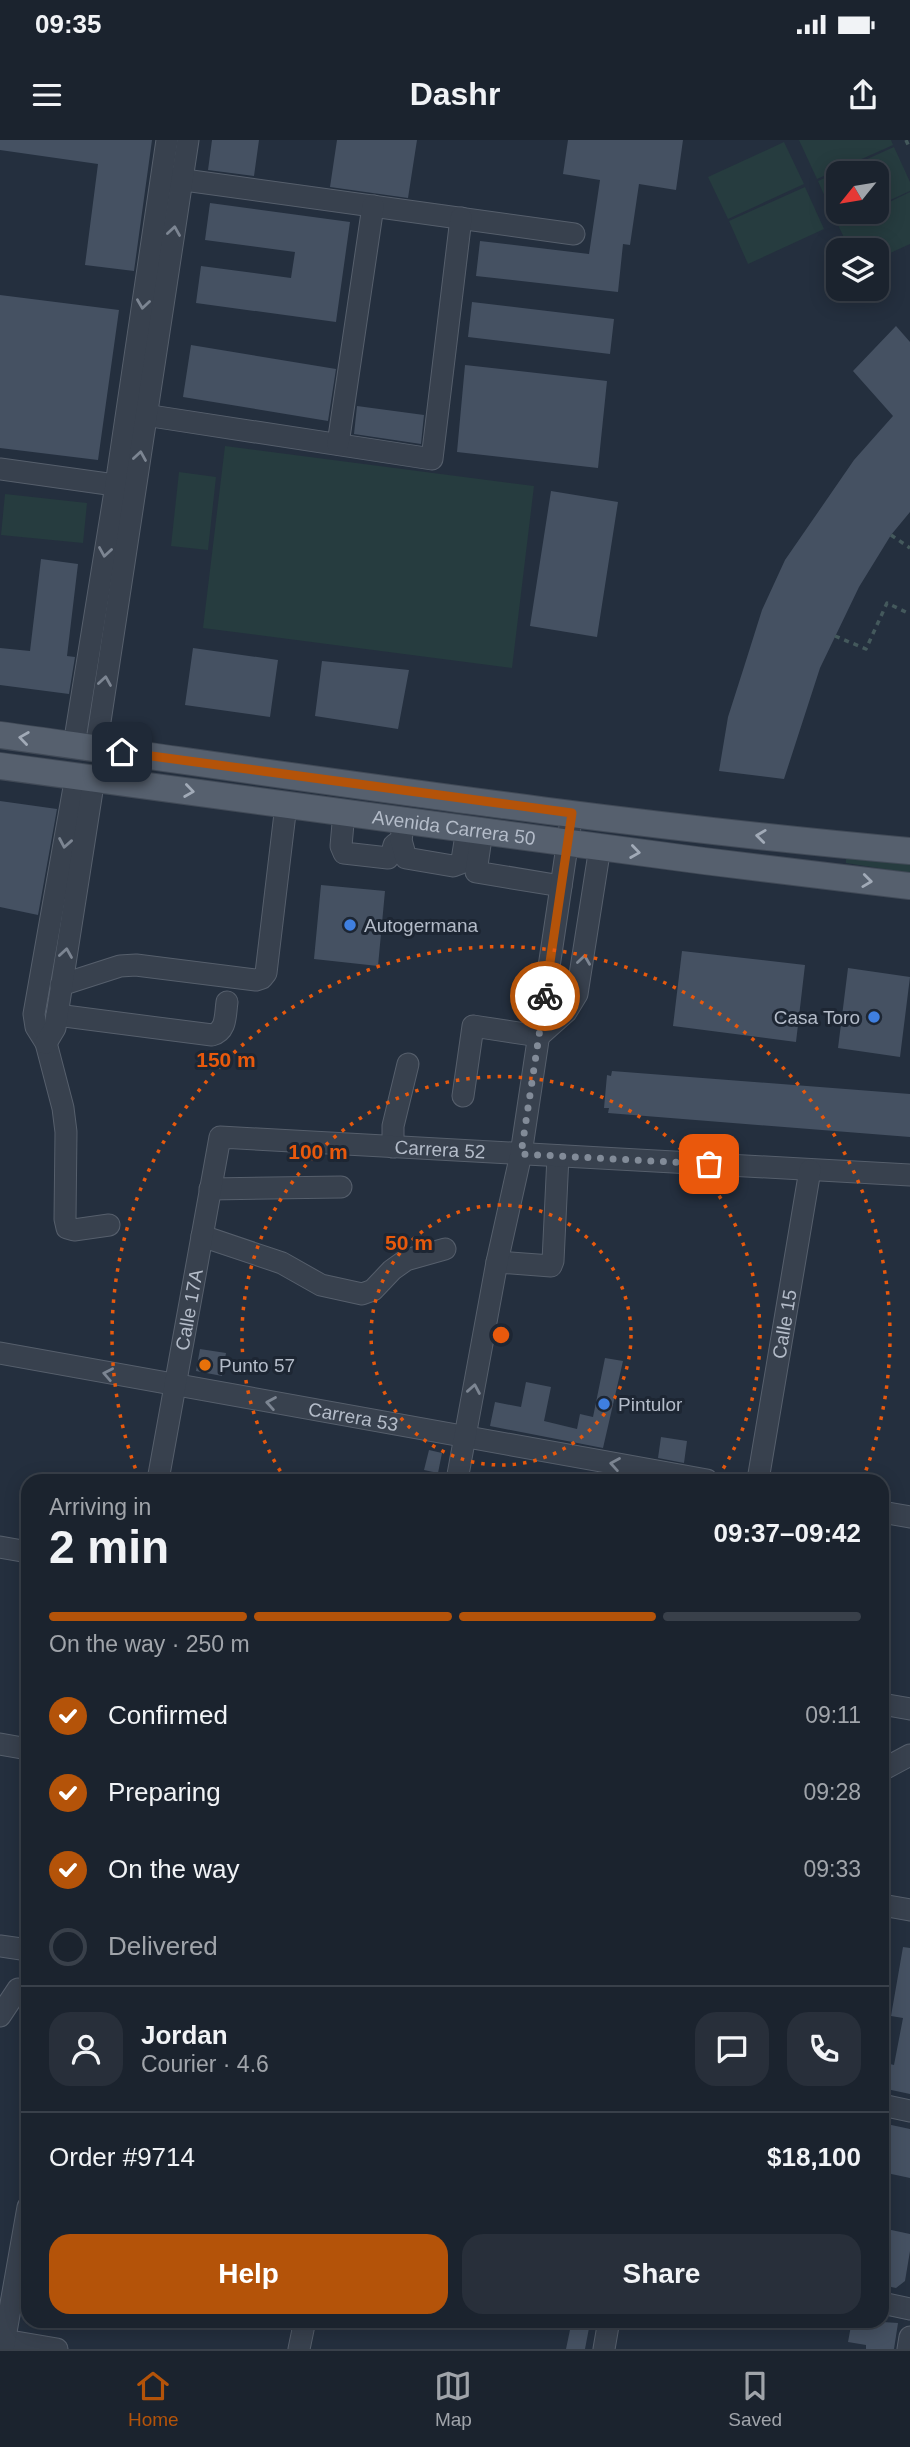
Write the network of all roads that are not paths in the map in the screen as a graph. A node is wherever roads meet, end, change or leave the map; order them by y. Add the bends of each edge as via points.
1 (167, 140) edge
2 (188, 140) edge
3 (172, 178) junction
4 (373, 206) junction
5 (461, 218) junction
6 (574, 234) dead end
7 (136, 414) junction
8 (338, 444) junction
9 (0, 470) edge
10 (125, 486) junction
11 (0, 735) edge
12 (85, 747) junction
13 (0, 766) edge
14 (85, 777) junction
15 (286, 805) junction
16 (344, 813) junction
17 (572, 813) junction
18 (402, 830) junction
19 (475, 830) junction
20 (818, 842) junction
21 (568, 843) junction
22 (600, 847) junction
23 (910, 851) edge
24 (813, 875) junction
25 (561, 886) junction
26 (910, 886) edge
27 (61, 985) junction
28 (227, 1002) dead end
29 (57, 1015) junction
30 (539, 1036) junction
31 (46, 1043) junction
32 (408, 1064) dead end
33 (463, 1096) dead end
34 (220, 1137) joint
35 (393, 1147) junction
36 (521, 1154) junction
37 (558, 1156) junction
38 (810, 1170) junction
39 (910, 1175) edge
40 (341, 1187) dead end
41 (210, 1189) junction
42 (109, 1225) dead end
43 (202, 1236) junction
44 (445, 1250) dead end
45 (497, 1262) junction
46 (0, 1353) edge
47 (175, 1386) junction
48 (465, 1437) junction
49 (159, 1474) edge
50 (458, 1474) edge
51 (673, 1474) edge
52 (759, 1474) edge
53 (889, 1513) edge
54 (910, 1517) edge
55 (0, 1547) edge
56 (21, 1551) edge
57 (889, 1705) edge
58 (910, 1709) edge
59 (0, 1744) edge
60 (21, 1748) edge
61 (910, 1755) edge
62 (889, 1766) edge
63 (889, 1906) edge
64 (910, 1910) edge
65 (0, 1946) edge
66 (21, 1949) edge
67 (15, 1989) edge
68 (0, 2017) edge
69 (889, 2106) edge
70 (910, 2111) edge
71 (21, 2246) edge
72 (889, 2304) edge
73 (910, 2309) edge
74 (303, 2328) edge
75 (608, 2328) edge
76 (910, 2337) edge
77 (3, 2345) edge
78 (57, 2349) edge
79 (299, 2349) edge
80 (604, 2349) edge
81 (908, 2349) edge

1 - 3 street
2 - 3 street
3 - 4 street
3 - 7 street
4 - 5 street
4 - 8 street
5 - 6 street
5 - 8 street via 432,459
7 - 8 street
7 - 10 street
9 - 10 street
10 - 12 street
12 -> 11 main road, Avenida Carrera 50
12 - 17 main road, Avenida Carrera 50
13 - 14 main road, Avenida Carrera 50
14 -> 15 main road, Avenida Carrera 50
27 -> 14 street
14 -> 31 street via 34,1014
15 - 16 main road, Avenida Carrera 50
15 - 27 street via 262,978 136,965
16 - 18 main road, Avenida Carrera 50
16 - 18 street via 344,853 387,858
20 -> 17 main road, Avenida Carrera 50
17 - 21 street
18 - 19 main road, Avenida Carrera 50
18 - 19 street via 406,858 457,866
19 - 21 main road, Avenida Carrera 50
19 - 25 street via 476,872
20 - 23 main road, Avenida Carrera 50
20 - 24 street
21 - 22 main road, Avenida Carrera 50
21 - 25 street
22 -> 24 main road, Avenida Carrera 50
30 -> 22 street via 566,1012 577,994
24 -> 26 main road, Avenida Carrera 50
25 - 30 street
27 - 29 street
28 - 29 street via 223,1028 212,1035
29 - 31 street
30 - 33 street via 473,1026
30 - 36 street
31 - 42 street via 66,1132 67,1228
32 - 35 street via 393,1126
34 - 35 street, Carrera 52
34 - 41 street, Calle 17A
35 - 36 street, Carrera 52
36 - 37 street, Carrera 52
36 - 45 street
37 - 38 street, Carrera 52
37 - 45 street via 551,1266
38 - 39 street, Carrera 52
38 - 52 street, Calle 15
40 - 41 street
41 - 43 street, Calle 17A
43 - 44 street via 282,1263 320,1285 362,1294 368,1294 406,1260
43 - 47 street, Calle 17A
48 -> 45 street
47 -> 46 street, Carrera 53
48 -> 47 street, Carrera 53
47 - 49 street, Calle 17A
48 - 50 street
51 -> 48 street, Carrera 53
53 - 54 street
55 - 56 street
57 - 58 street
59 - 60 street
61 - 62 street
63 - 64 street
65 - 66 street
67 - 68 street
69 - 70 street
71 - 77 street
72 - 73 street
74 - 79 street
75 - 80 street
76 - 81 street
77 - 78 street

